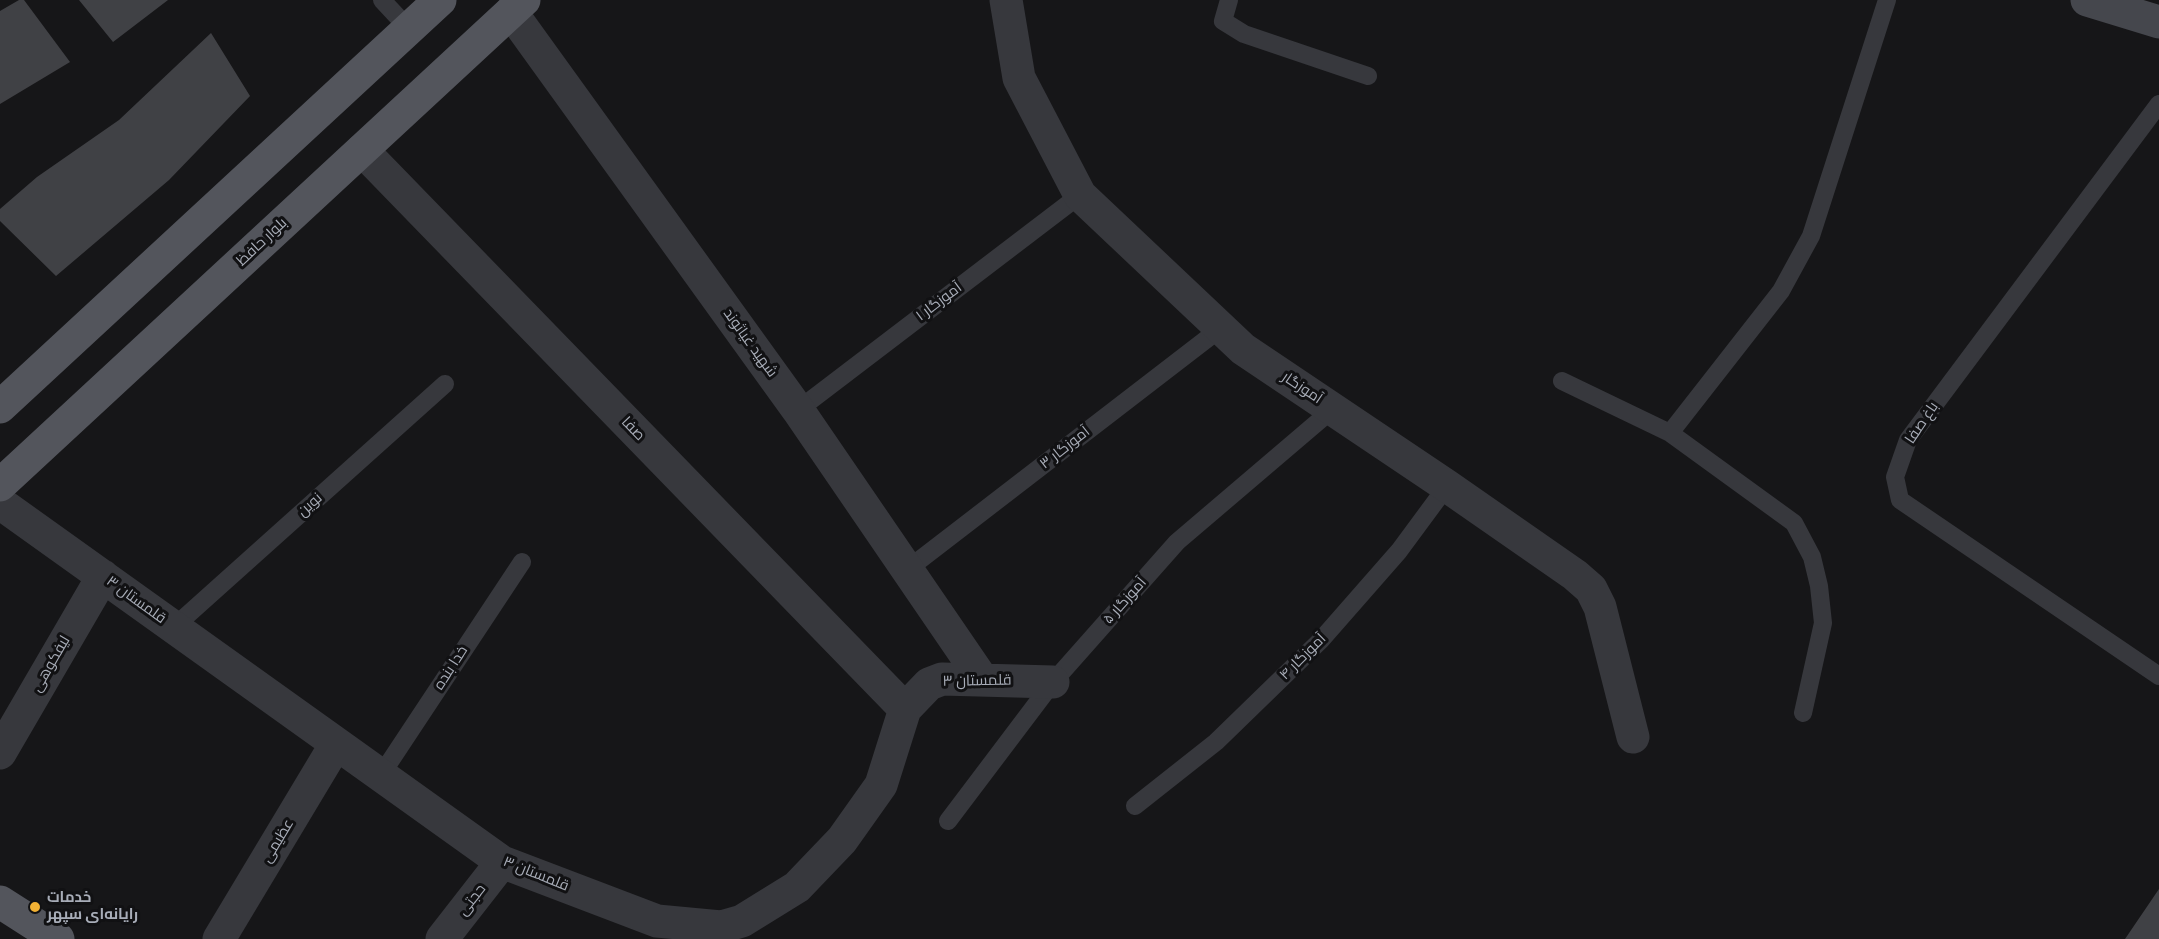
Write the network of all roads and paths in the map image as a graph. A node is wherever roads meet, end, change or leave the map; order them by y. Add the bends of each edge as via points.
1 (382, 0) edge
2 (440, 0) edge
3 (1006, 0) edge
4 (1229, 0) edge
5 (1887, 0) edge
6 (2087, 0) edge
7 (518, 6) edge
8 (2159, 22) edge
9 (409, 29) junction
10 (1368, 76) dead end
11 (2159, 104) edge
12 (362, 150) junction
13 (1080, 195) junction
14 (1221, 328) junction
15 (1562, 381) dead end
16 (445, 384) dead end
17 (0, 407) edge
18 (1333, 409) junction
19 (798, 410) junction
20 (1670, 433) junction
21 (0, 485) edge
22 (1447, 486) junction
23 (0, 503) edge
24 (522, 562) dead end
25 (908, 568) junction
26 (103, 576) junction
27 (174, 627) junction
28 (2159, 676) edge
29 (982, 679) junction
30 (1053, 682) junction
31 (905, 709) junction
32 (1803, 713) dead end
33 (1633, 737) dead end
34 (336, 744) junction
35 (0, 753) edge
36 (381, 775) junction
37 (1135, 806) dead end
38 (948, 821) dead end
39 (502, 862) junction
40 (0, 902) edge
41 (58, 939) edge
42 (219, 939) edge
43 (442, 939) edge

1 - 9 lane
2 - 9 main road
3 - 13 street, آموزگار via 1019,78
4 - 10 lane via 1223,21 1244,34
5 - 20 lane via 1811,236 1781,291
6 - 8 street
7 - 12 main road, بلوار حافظ
7 - 19 street, شهید غیاثوند
9 - 17 main road
11 - 28 lane, باغ صفا via 1908,440 1895,477 1900,500
12 - 21 main road, بلوار حافظ
12 - 31 street, صفا
13 - 14 street, آموزگار
13 - 19 lane, آموزگار ۱
14 - 18 street, آموزگار via 1244,349
14 - 25 lane, آموزگار ۳
15 - 20 lane
16 - 27 lane, نوین
18 - 22 street, آموزگار
18 - 30 lane, آموزگار ۵ via 1177,542
19 - 25 street, شهید غیاثوند
20 - 32 lane via 1794,523 1812,557 1823,622
22 - 33 street, آموزگار via 1591,589 1600,607
22 - 37 lane, آموزگار ۴ via 1399,551 1321,640 1216,742
23 - 26 street, قلمستان ۳
24 - 36 lane, خدا بنده
25 - 29 street, شهید غیاثوند
26 - 27 street, قلمستان ۳
26 - 35 street, لیفکوهی
27 - 34 street, قلمستان ۳
29 - 30 street, قلمستان ۳
29 - 31 street, قلمستان ۳ via 942,679 930,684
30 - 38 lane, آموزگار ۵
31 - 39 street, قلمستان ۳ via 881,785 842,840 798,887 742,921 721,927 657,921
34 - 36 street, قلمستان ۳
34 - 42 street, عظیمی
36 - 39 street, قلمستان ۳
39 - 43 street, حجتی
40 - 41 main road

